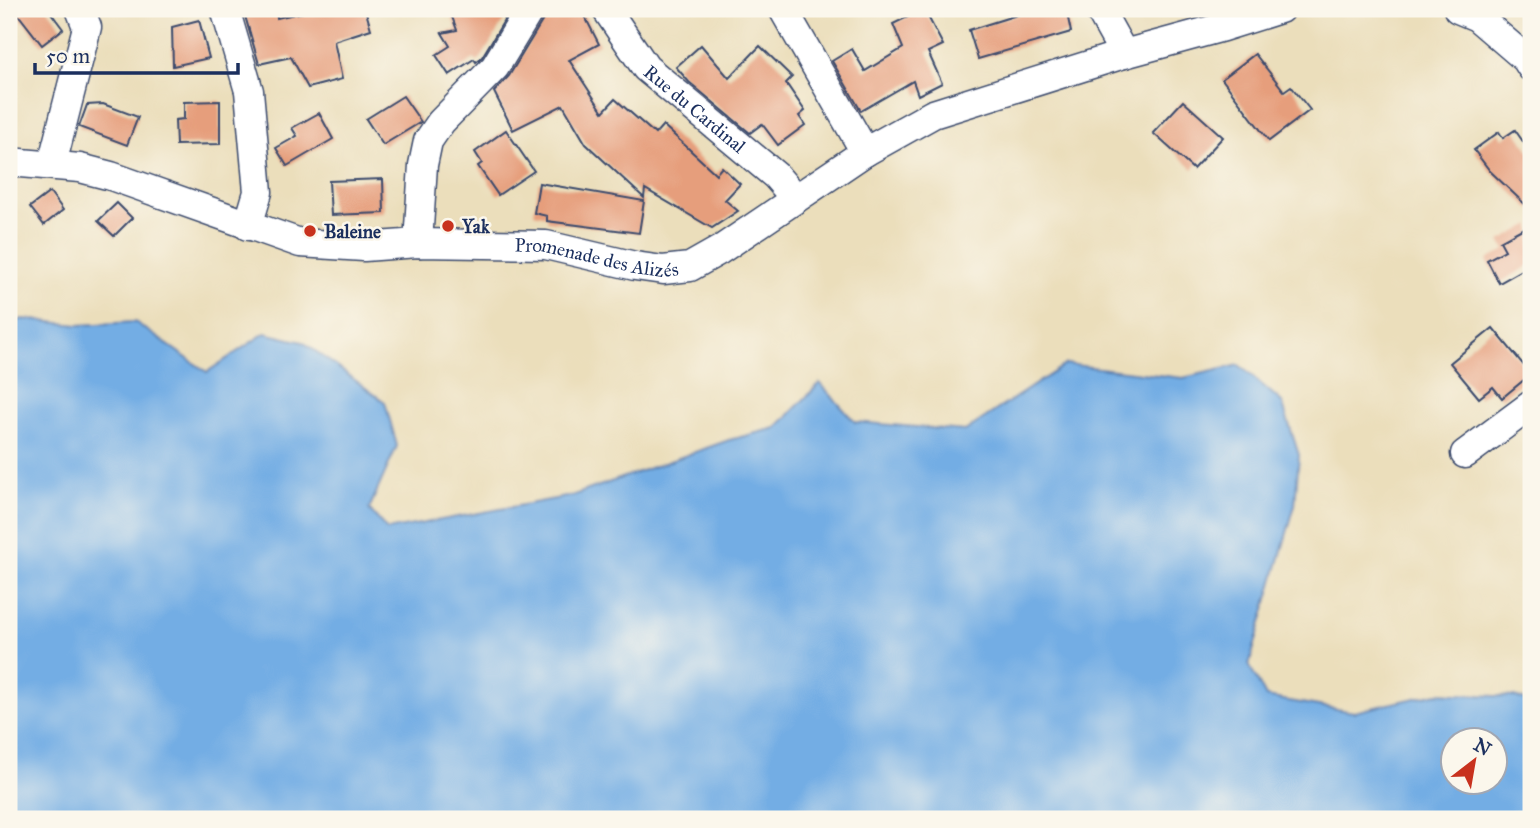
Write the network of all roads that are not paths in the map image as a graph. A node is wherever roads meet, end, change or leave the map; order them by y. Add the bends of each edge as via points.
1 (80, 9) edge
2 (225, 9) edge
3 (530, 9) edge
4 (606, 9) edge
5 (783, 9) edge
6 (1099, 9) edge
7 (1280, 9) edge
8 (1458, 9) edge
9 (1226, 18) edge
10 (1124, 54) junction
11 (1531, 67) edge
12 (865, 152) junction
13 (9, 162) edge
14 (52, 164) junction
15 (795, 198) junction
16 (248, 226) junction
17 (418, 243) junction
18 (1531, 405) edge
19 (1465, 454) dead end

1 - 14 street via 87,27
2 - 16 street via 249,91 258,192
3 - 17 street via 495,67 428,141
4 - 15 street, Rue du Cardinal via 646,68 776,176
5 - 12 street
6 - 10 street
7 - 9 street, Promenade des Alizés
8 - 11 street via 1477,17
9 - 10 street, Promenade des Alizés
10 - 12 street, Promenade des Alizés via 933,114
12 - 15 street, Promenade des Alizés
13 - 14 street, Promenade des Alizés
14 - 16 street, Promenade des Alizés via 111,176
15 - 17 street, Promenade des Alizés via 720,250 677,269 635,266 546,245
16 - 17 street, Promenade des Alizés via 300,243 364,247
18 - 19 street

